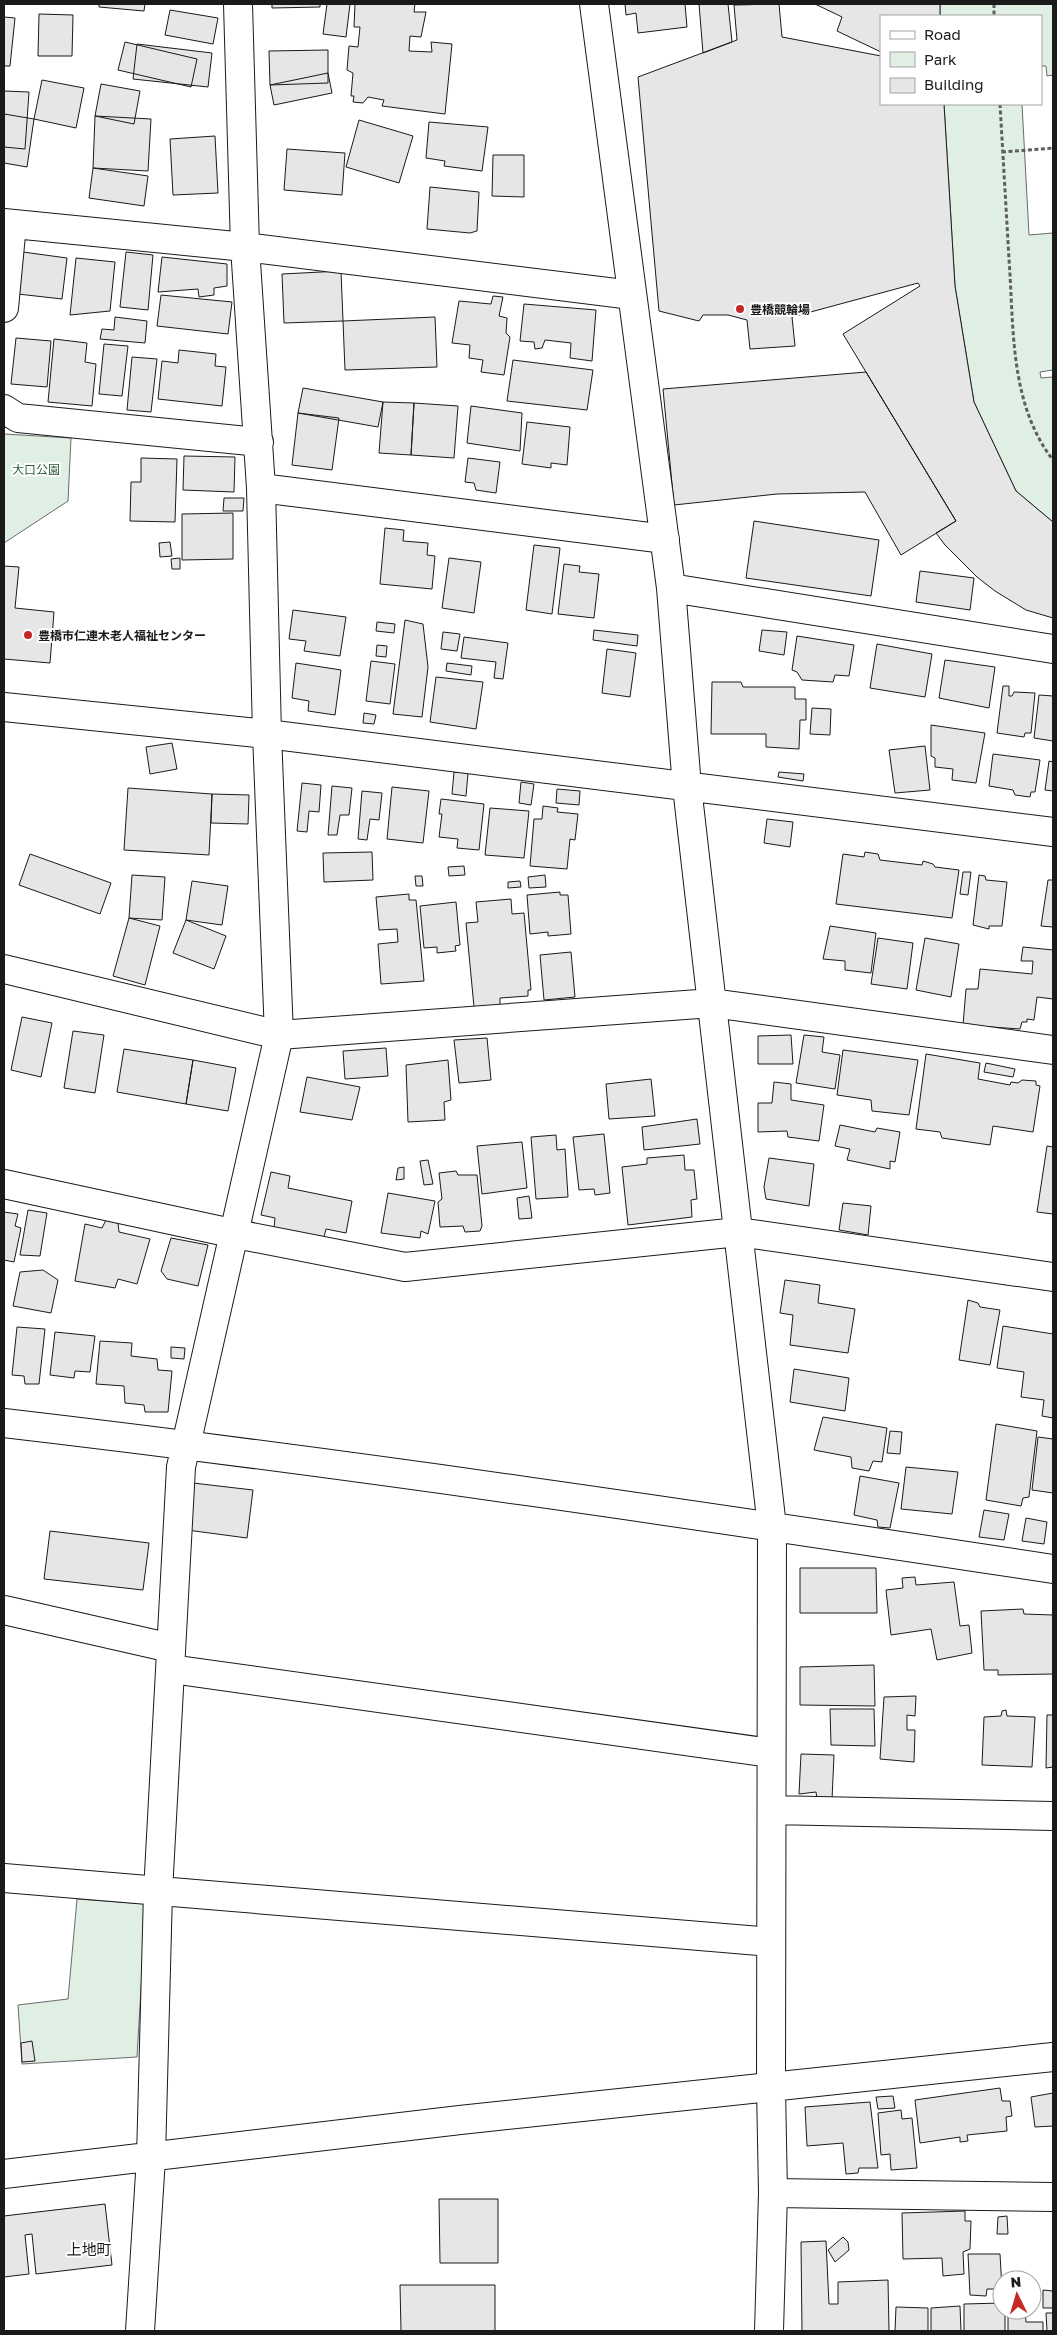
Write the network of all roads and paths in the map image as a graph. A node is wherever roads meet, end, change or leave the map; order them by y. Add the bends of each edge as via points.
1 (238, 4) edge
2 (594, 4) edge
3 (1000, 105) edge
4 (1053, 148) edge
5 (1002, 152) junction
6 (8, 224) edge
7 (245, 247) junction
8 (632, 295) junction
9 (4, 308) edge
10 (4, 409) edge
11 (259, 442) junction
12 (1053, 460) edge
13 (261, 488) junction
14 (665, 539) junction
15 (671, 588) junction
16 (1053, 648) edge
17 (4, 707) edge
18 (267, 734) junction
19 (687, 787) junction
20 (1053, 832) edge
21 (4, 969) edge
22 (712, 1003) junction
23 (279, 1035) junction
24 (1053, 1050) edge
25 (4, 1184) edge
26 (738, 1232) junction
27 (236, 1234) junction
28 (1053, 1276) edge
29 (4, 1423) edge
30 (187, 1444) junction
31 (772, 1527) junction
32 (1053, 1569) edge
33 (4, 1610) edge
34 (171, 1659) junction
35 (771, 1753) junction
36 (772, 1810) junction
37 (1053, 1816) edge
38 (4, 1878) edge
39 (158, 1892) junction
40 (771, 1942) junction
41 (1053, 2057) edge
42 (771, 2088) junction
43 (151, 2158) junction
44 (4, 2174) edge
45 (773, 2193) junction
46 (1053, 2197) edge
47 (140, 2331) edge
48 (769, 2331) edge

1 - 7 street
2 - 8 street
3 - 5 path
4 - 5 path
5 - 12 path via 1016,364 1026,407
6 - 7 street
6 - 9 street
7 - 8 street
7 - 11 street
8 - 14 street
10 - 11 street via 18,418
11 - 13 street
13 - 14 street
13 - 18 street
14 - 15 street
15 - 16 street
15 - 19 street
17 - 18 street
18 - 19 street
18 - 23 street
19 - 20 street
19 - 22 street
21 - 23 street
22 - 23 street
22 - 24 street
22 - 26 street
23 - 27 street
25 - 27 street
26 - 27 street via 405,1267
26 - 28 street
26 - 31 street
27 - 30 street
29 - 30 street
30 - 31 street
30 - 34 street via 181,1467
31 - 32 street
31 - 35 street
33 - 34 street
34 - 35 street
34 - 39 street
35 - 36 street
36 - 37 street
36 - 40 street
38 - 39 street
39 - 40 street
39 - 43 street
40 - 42 street
41 - 42 street
42 - 43 street via 460,2120
42 - 45 street
43 - 44 street
43 - 47 street
45 - 46 street
45 - 48 street

